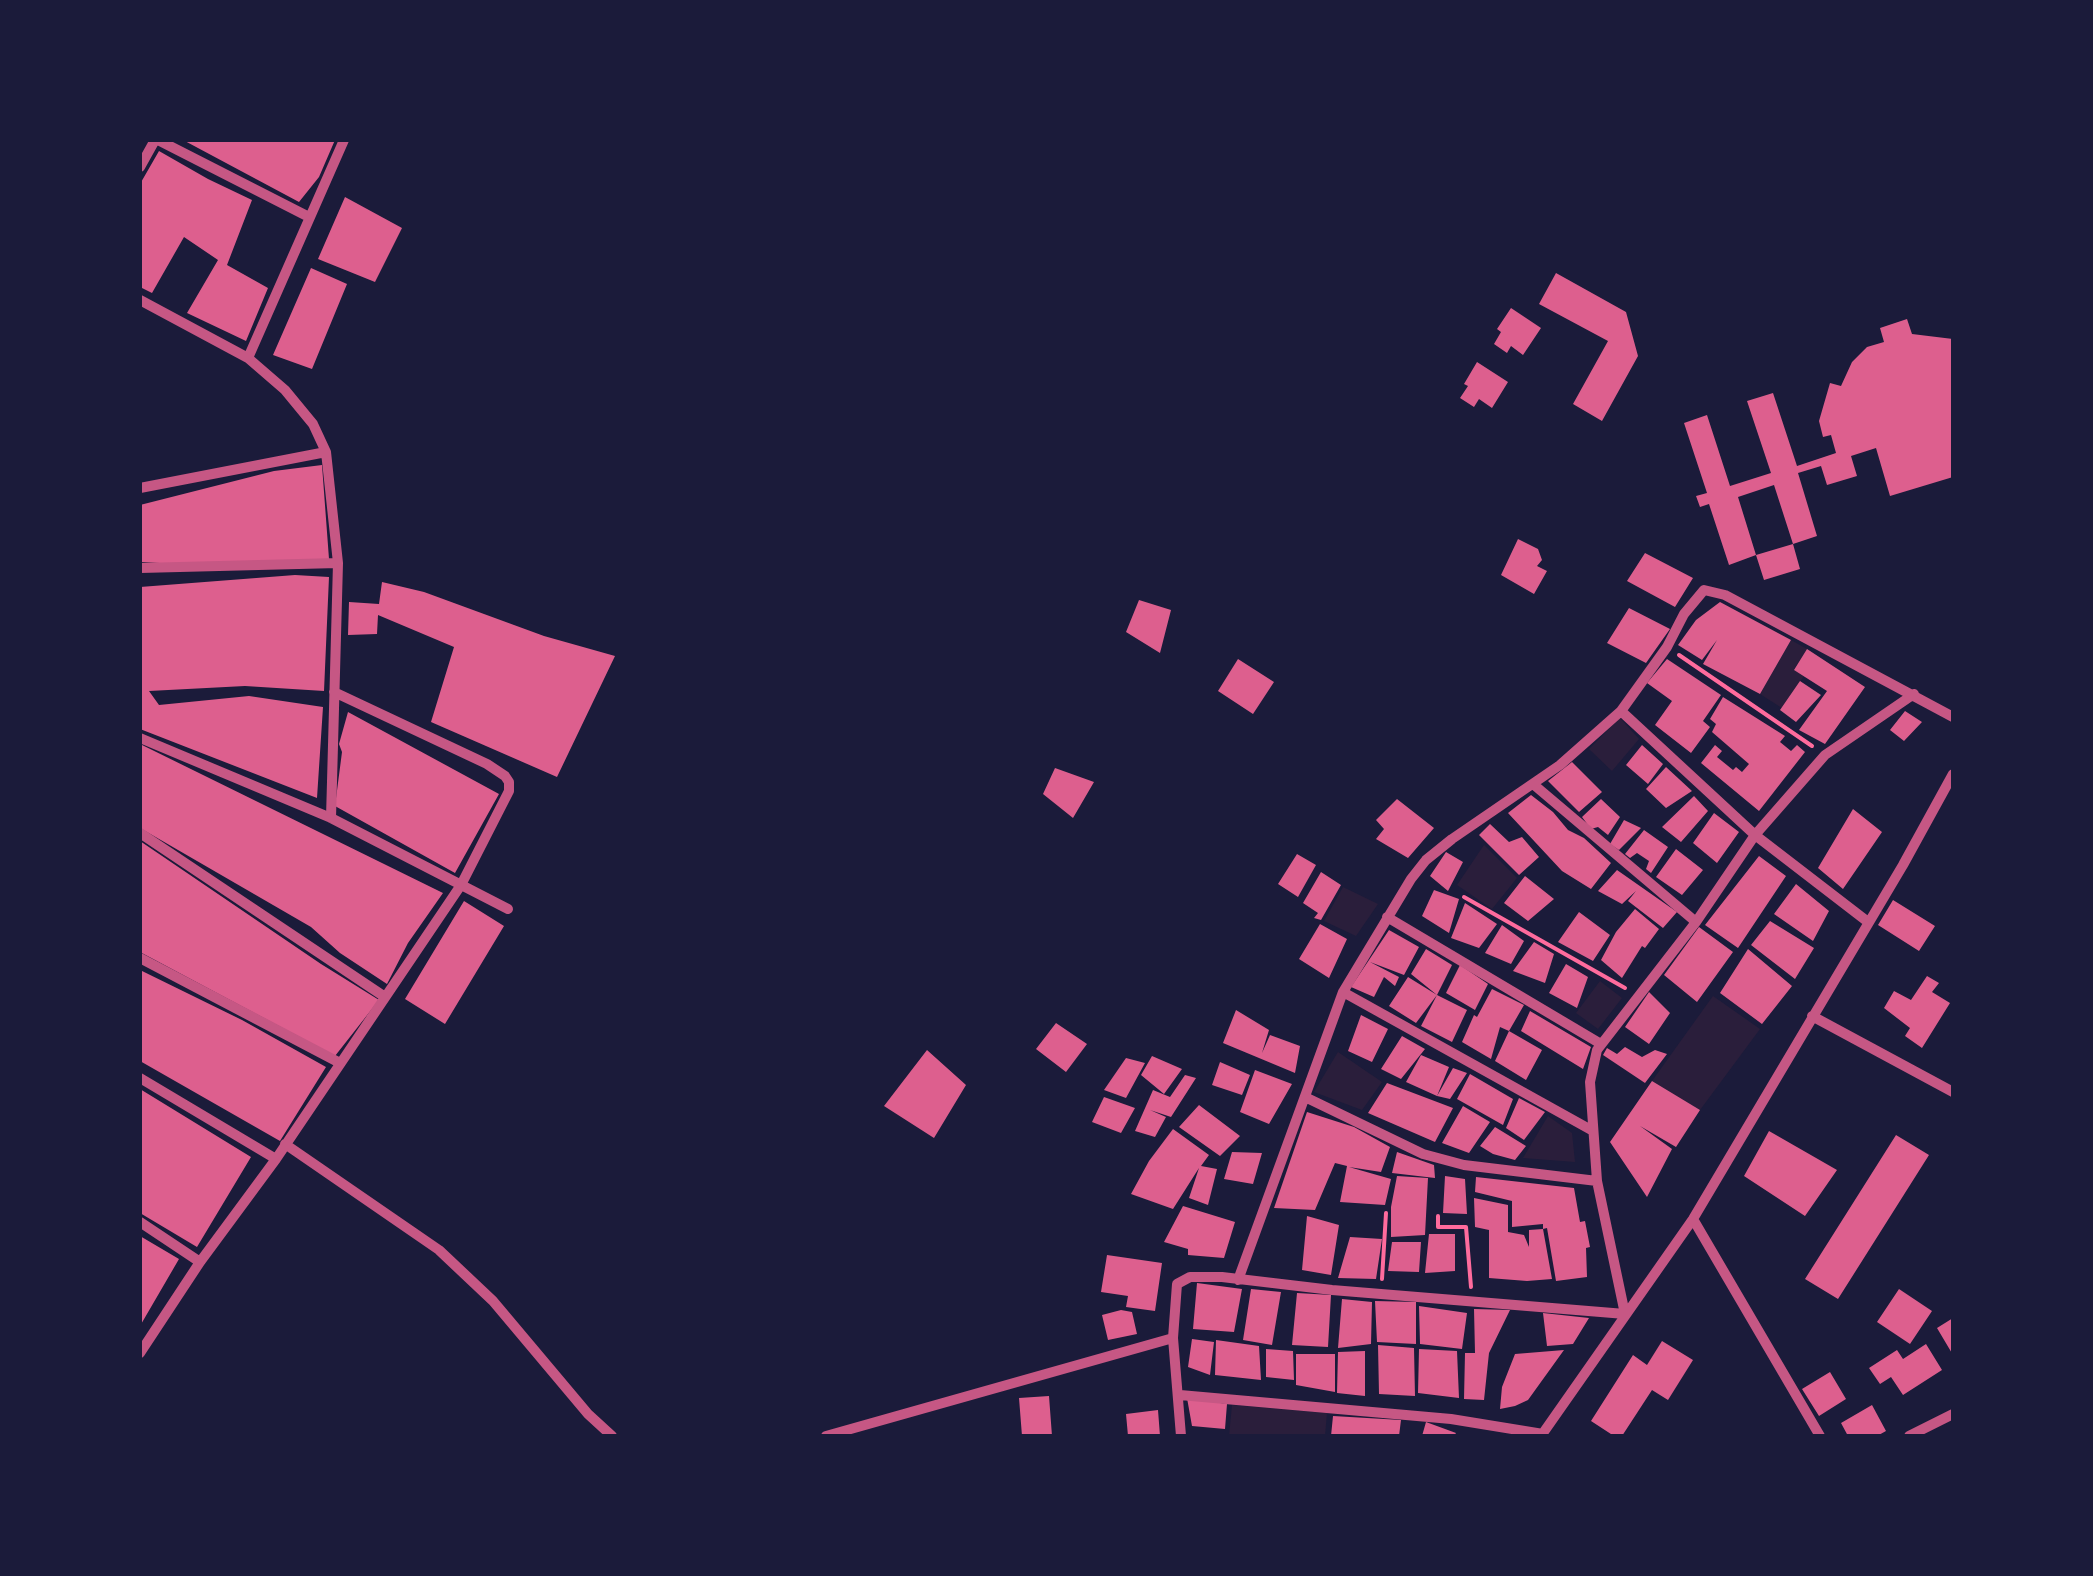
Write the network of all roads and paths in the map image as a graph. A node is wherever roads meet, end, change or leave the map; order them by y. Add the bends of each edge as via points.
1 (156, 140) edge
2 (344, 140) edge
3 (140, 167) edge
4 (309, 218) junction
5 (140, 300) edge
6 (248, 358) junction
7 (326, 452) junction
8 (140, 488) edge
9 (338, 563) junction
10 (140, 568) edge
11 (1667, 647) junction
12 (334, 692) junction
13 (1914, 694) junction
14 (1621, 711) junction
15 (1953, 717) edge
16 (140, 738) edge
17 (1825, 755) junction
18 (1953, 774) edge
19 (1533, 784) junction
20 (331, 818) junction
21 (140, 833) edge
22 (1755, 835) junction
23 (462, 885) junction
24 (1464, 896) dead end
25 (508, 909) dead end
26 (1388, 917) junction
27 (1696, 922) junction
28 (1868, 922) junction
29 (140, 958) edge
30 (1343, 992) junction
31 (1638, 996) junction
32 (386, 997) junction
33 (1812, 1016) junction
34 (1601, 1044) junction
35 (340, 1064) junction
36 (140, 1078) edge
37 (1953, 1092) edge
38 (1305, 1097) junction
39 (1593, 1131) junction
40 (285, 1144) junction
41 (276, 1159) junction
42 (1597, 1181) junction
43 (1386, 1214) dead end
44 (1438, 1216) dead end
45 (1692, 1218) junction
46 (140, 1222) edge
47 (200, 1262) junction
48 (1238, 1280) junction
49 (1381, 1294) junction
50 (1472, 1302) junction
51 (1625, 1314) junction
52 (1173, 1338) junction
53 (144, 1339) edge
54 (140, 1353) edge
55 (1180, 1394) junction
56 (1953, 1414) edge
57 (1542, 1435) edge
58 (612, 1436) edge
59 (826, 1436) edge
60 (1181, 1436) edge
61 (1820, 1436) edge
62 (1910, 1436) edge

1 - 3 street
1 - 4 street
2 - 4 street
4 - 6 street
5 - 6 street
6 - 7 street via 285,390
7 - 8 street
7 - 9 street
9 - 10 street
9 - 12 street
11 - 13 street via 1695,598 1714,591
11 - 14 street
11 - 17 path
12 - 20 street
12 - 23 street via 488,764 509,782
13 - 15 street
13 - 17 street
14 - 19 street
14 - 22 street
16 - 20 street
17 - 22 street
18 - 28 street
19 - 26 street via 1426,860
19 - 27 street
20 - 23 street
21 - 32 street
22 - 27 street
22 - 28 street
23 - 25 street
23 - 32 street
24 - 31 path
26 - 30 street
26 - 34 street
27 - 31 street
28 - 33 street
29 - 35 street
30 - 38 street
30 - 39 street
31 - 34 street
32 - 35 street
33 - 37 street
33 - 45 street
34 - 39 street via 1591,1068
35 - 40 street
36 - 41 street
38 - 42 street via 1423,1154
38 - 48 street
39 - 42 street
40 - 41 street
40 - 58 street via 439,1250
41 - 47 street
42 - 51 street
43 - 49 path
44 - 50 path via 1438,1226 1466,1227
45 - 51 street
45 - 61 street
46 - 47 street
47 - 53 street
48 - 49 street
48 - 52 street via 1190,1277 1177,1284
49 - 50 street
50 - 51 street
51 - 57 street
52 - 55 street
52 - 59 street
53 - 54 street
55 - 57 street via 1451,1419
55 - 60 street
56 - 62 street

